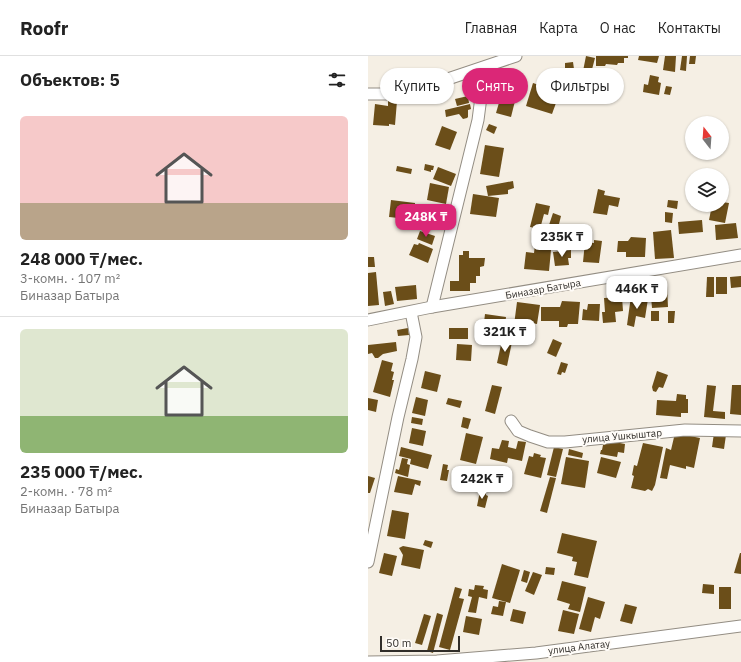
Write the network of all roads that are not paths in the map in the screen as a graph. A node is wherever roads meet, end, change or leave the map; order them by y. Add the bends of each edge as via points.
1 (516, 56) edge
2 (480, 68) edge
3 (462, 75) edge
4 (368, 94) edge
5 (480, 104) edge
6 (741, 255) edge
7 (432, 307) junction
8 (411, 312) junction
9 (368, 320) edge
10 (511, 421) dead end
11 (741, 431) edge
12 (368, 562) edge
13 (741, 626) edge
14 (368, 662) edge

1 - 2 street
3 - 4 street via 394,94
5 - 7 street
6 - 7 street, Биназар Батыра
7 - 8 street, Биназар Батыра
8 - 9 street, Биназар Батыра
8 - 12 street via 416,337
10 - 11 street, улица Ушкыштар via 518,431 548,442 685,430
13 - 14 street, улица Алатау via 536,653 437,661

